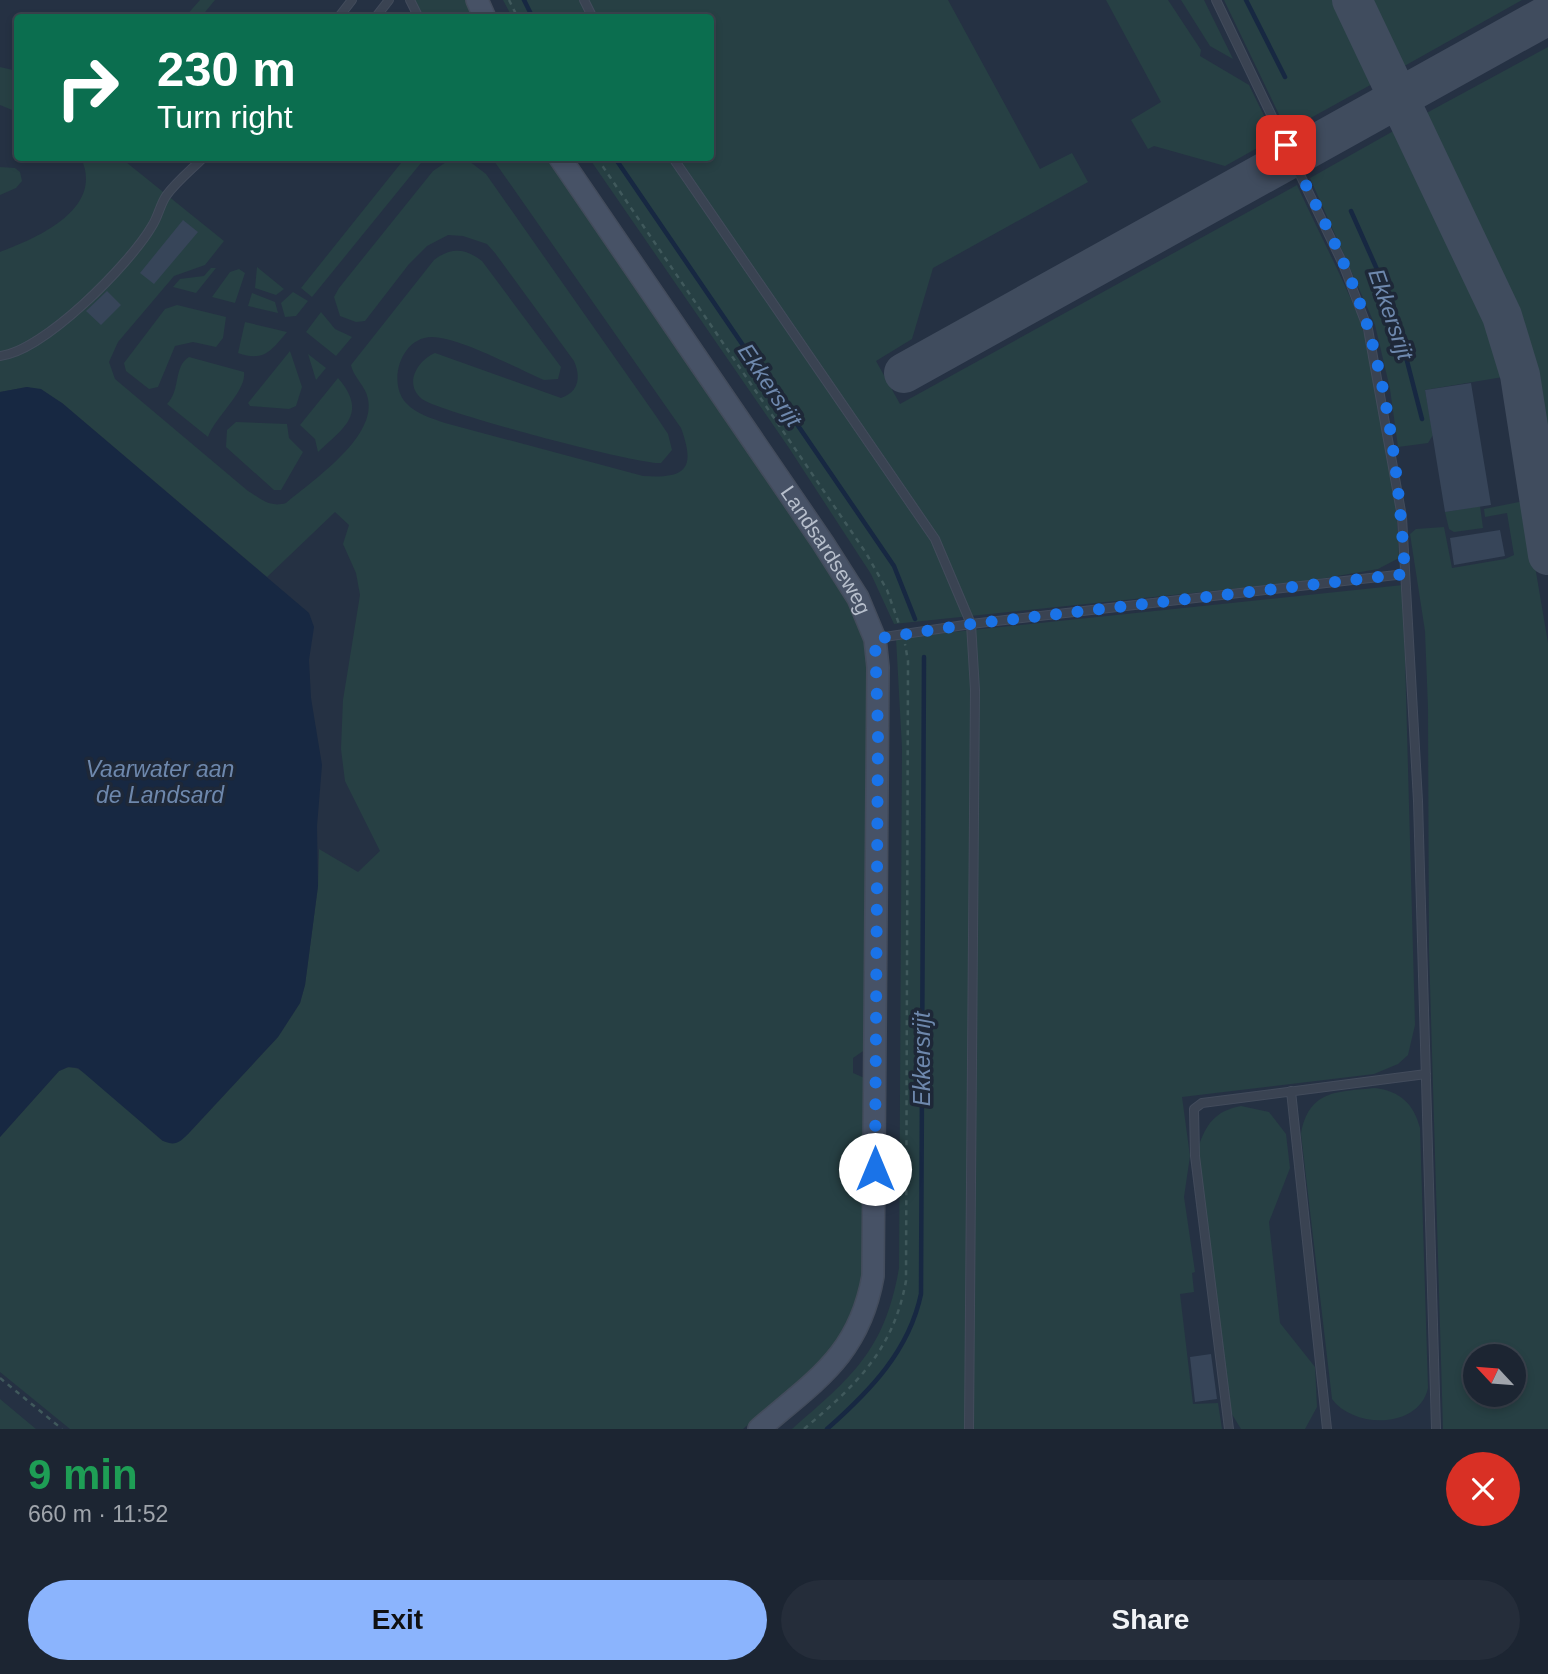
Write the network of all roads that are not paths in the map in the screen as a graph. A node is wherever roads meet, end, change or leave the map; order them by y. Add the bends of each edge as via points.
1 (352, 0) edge
2 (389, 0) edge
3 (1216, 0) edge
4 (341, 14) edge
5 (378, 14) edge
6 (201, 161) edge
7 (562, 161) edge
8 (675, 161) edge
9 (0, 356) edge
10 (1405, 574) junction
11 (971, 624) junction
12 (875, 639) junction
13 (1426, 1074) junction
14 (1291, 1091) junction
15 (759, 1429) edge
16 (969, 1429) edge
17 (1229, 1429) edge
18 (1327, 1429) edge
19 (1436, 1429) edge

1 - 4 lane
2 - 5 lane
3 - 10 lane via 1343,264 1368,329 1402,517
6 - 9 lane via 166,197 152,226 128,257 59,326 46,338
7 - 12 street, Landsardseweg via 823,543 858,598
8 - 11 lane via 935,539
10 - 11 lane
10 - 13 lane
11 - 12 lane
11 - 16 lane via 975,704
12 - 15 street, Landsardseweg via 873,1276 861,1324 850,1345 824,1374
13 - 14 lane
13 - 19 lane
14 - 17 lane via 1202,1102 1192,1117
14 - 18 lane

